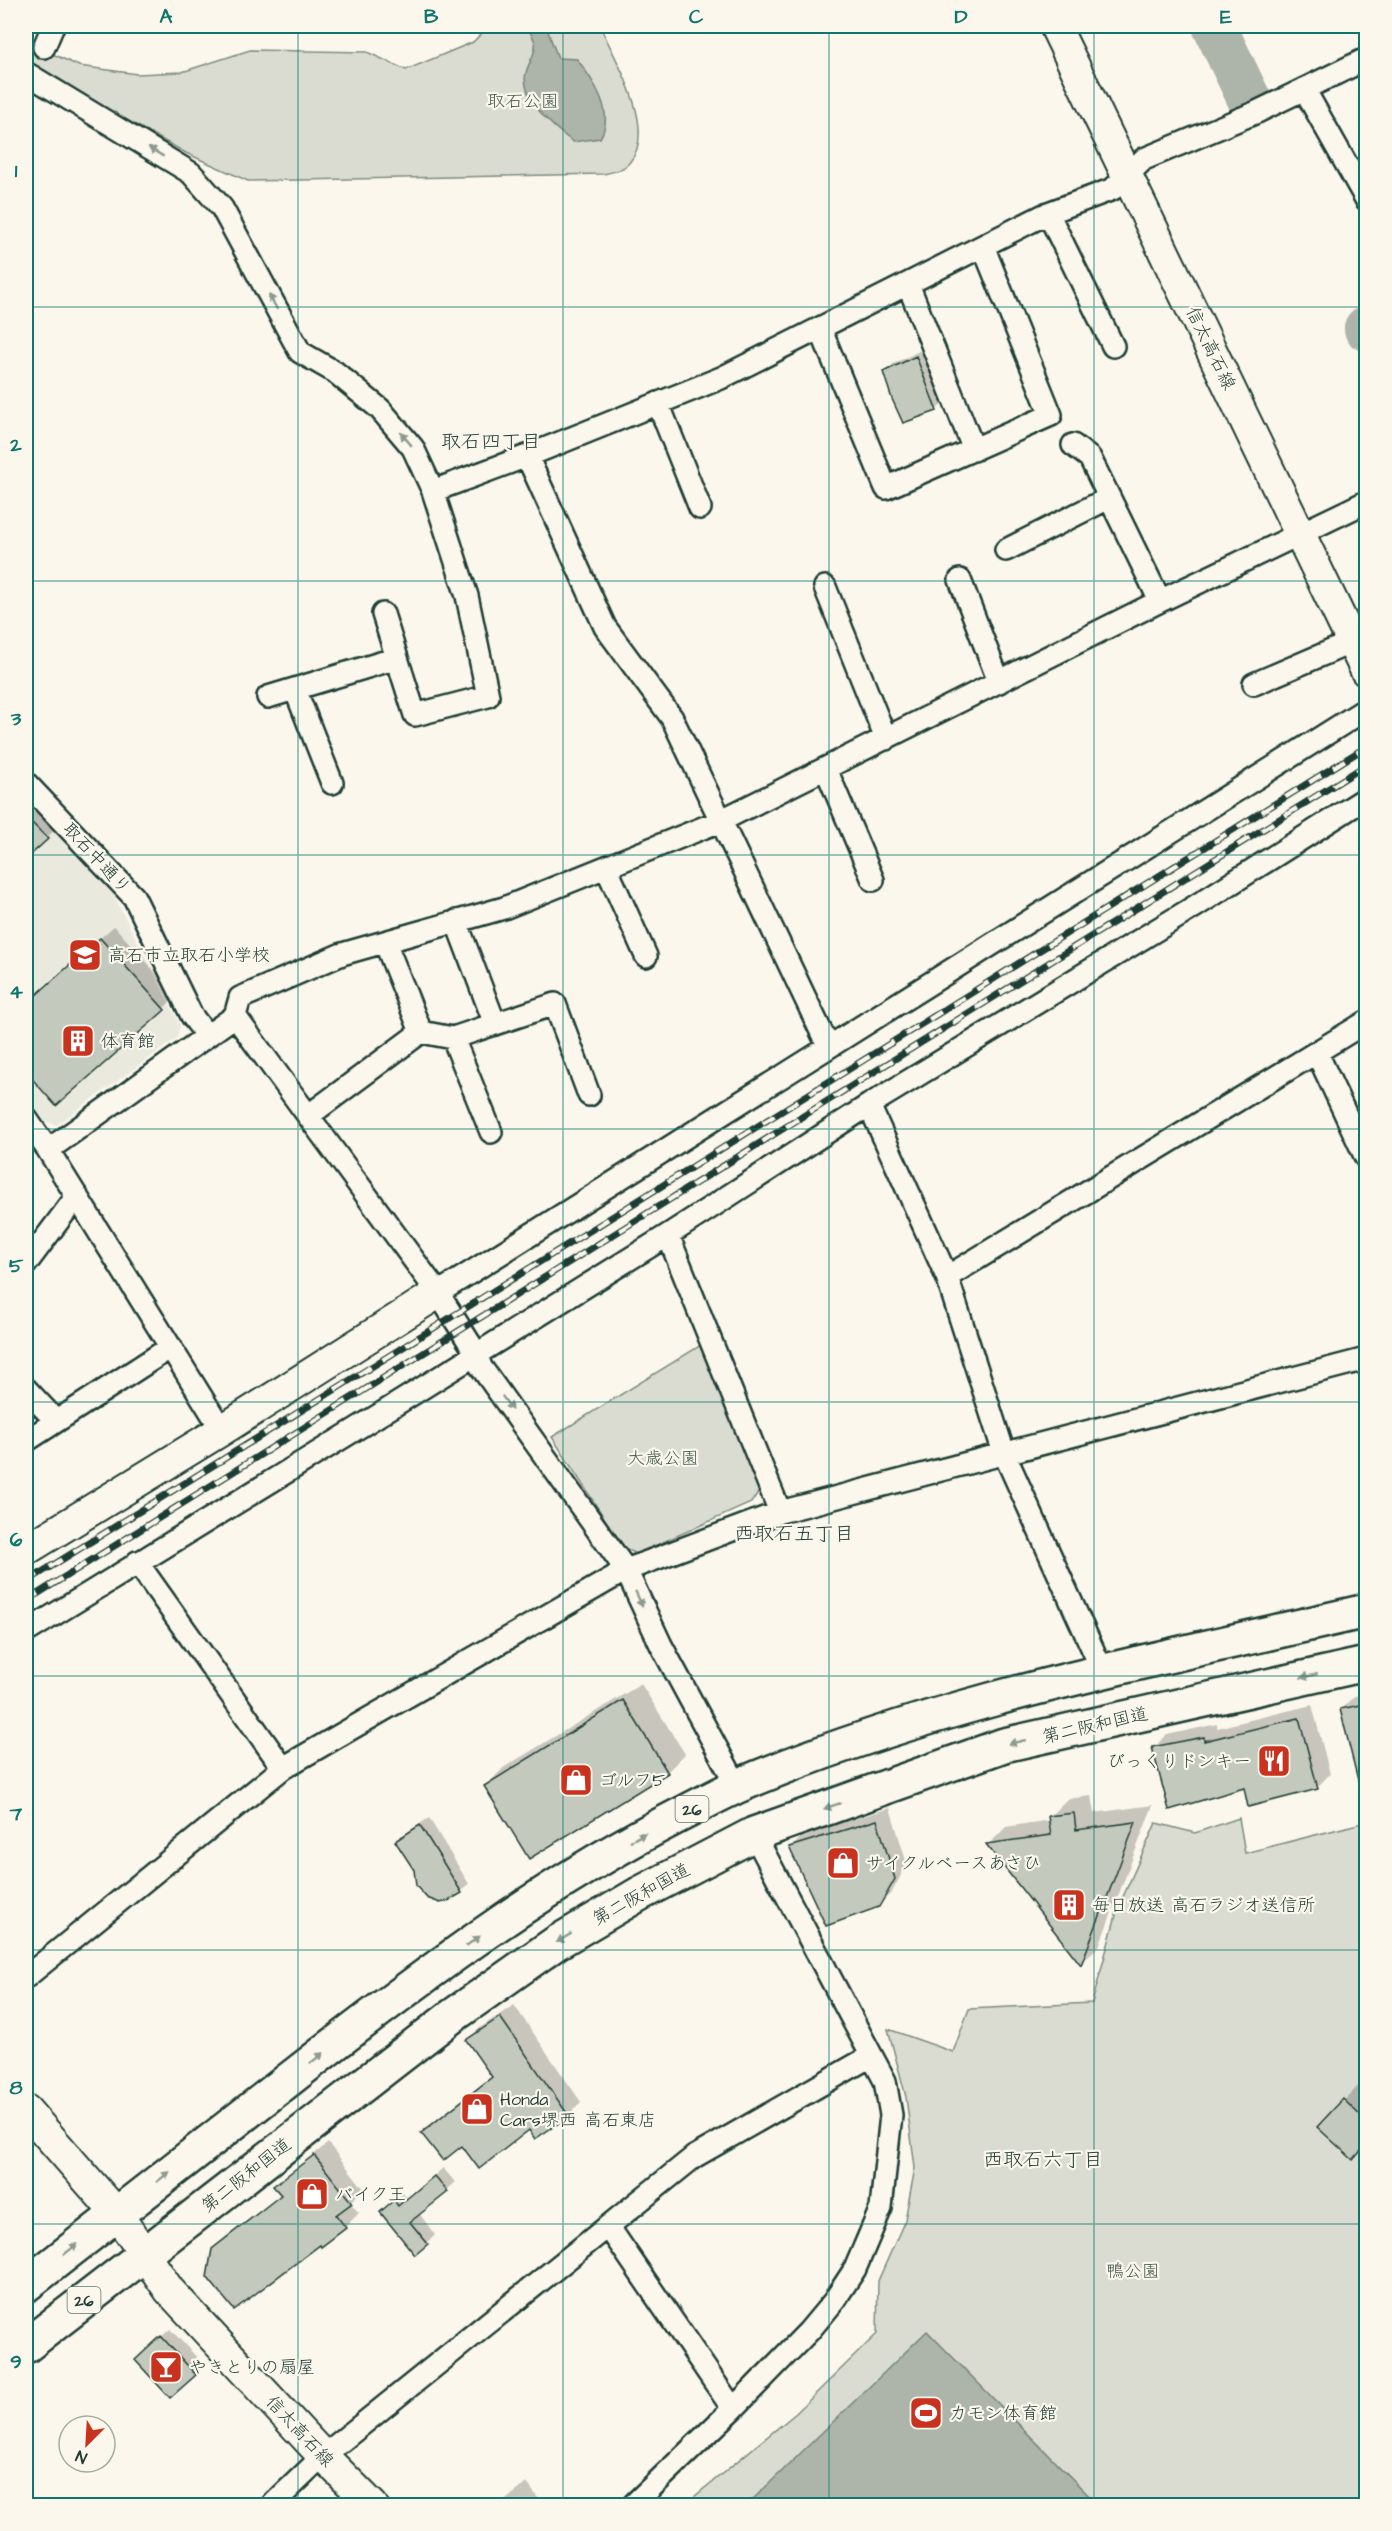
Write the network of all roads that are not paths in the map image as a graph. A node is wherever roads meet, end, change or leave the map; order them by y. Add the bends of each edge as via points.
1 (53, 26) edge
2 (1055, 26) edge
3 (44, 46) dead end
4 (1366, 59) edge
5 (26, 73) edge
6 (1304, 89) junction
7 (1360, 175) edge
8 (1128, 176) junction
9 (1366, 199) edge
10 (1048, 213) junction
11 (983, 246) junction
12 (908, 284) junction
13 (820, 328) junction
14 (1113, 346) dead end
15 (658, 403) junction
16 (1073, 445) dead end
17 (974, 450) junction
18 (527, 456) junction
19 (433, 491) junction
20 (1110, 498) junction
21 (1366, 502) edge
22 (700, 508) dead end
23 (1300, 532) junction
24 (1006, 550) dead end
25 (960, 580) dead end
26 (825, 586) dead end
27 (1160, 601) junction
28 (383, 614) dead end
29 (1352, 642) junction
30 (397, 658) junction
31 (1366, 671) edge
32 (999, 682) junction
33 (1254, 684) dead end
34 (295, 688) junction
35 (268, 697) dead end
36 (1366, 709) edge
37 (886, 739) junction
38 (826, 769) junction
39 (26, 783) edge
40 (332, 783) dead end
41 (1366, 798) edge
42 (720, 821) junction
43 (606, 867) junction
44 (873, 880) dead end
45 (456, 921) junction
46 (385, 942) junction
47 (646, 956) dead end
48 (235, 1016) junction
49 (1366, 1022) edge
50 (495, 1024) junction
51 (421, 1032) junction
52 (207, 1036) junction
53 (453, 1038) junction
54 (828, 1046) junction
55 (1317, 1053) junction
56 (589, 1095) dead end
57 (869, 1105) junction
58 (308, 1116) junction
59 (26, 1118) edge
60 (491, 1132) dead end
61 (48, 1150) junction
62 (1366, 1158) edge
63 (77, 1196) junction
64 (668, 1235) junction
65 (26, 1264) edge
66 (946, 1277) junction
67 (438, 1293) junction
68 (171, 1347) junction
69 (476, 1353) junction
70 (1366, 1359) edge
71 (26, 1389) edge
72 (56, 1421) junction
73 (222, 1430) junction
74 (26, 1441) edge
75 (1004, 1454) junction
76 (780, 1512) junction
77 (26, 1551) edge
78 (137, 1562) junction
79 (626, 1570) junction
80 (1366, 1611) edge
81 (26, 1632) edge
82 (1366, 1664) edge
83 (1103, 1672) junction
84 (283, 1768) junction
85 (737, 1786) junction
86 (754, 1834) junction
87 (26, 1977) edge
88 (871, 2056) junction
89 (26, 2110) edge
90 (117, 2214) junction
91 (608, 2226) junction
92 (143, 2255) junction
93 (26, 2285) edge
94 (26, 2346) edge
95 (733, 2409) junction
96 (323, 2457) junction
97 (271, 2505) edge
98 (373, 2505) edge
99 (632, 2505) edge

1 - 3 street
2 - 8 main road, 信太高石線
4 - 6 street
19 -> 5 street via 413,448 380,409 335,372 300,351 222,208 191,173
6 - 7 street
6 - 8 street via 1144,159
7 - 9 street
8 - 10 street via 1113,189
8 - 23 main road, 信太高石線
10 - 11 street
10 - 14 street
11 - 12 street
11 - 17 street via 1051,415
12 - 13 street
12 - 17 street
13 - 15 street via 721,378
13 - 17 street via 886,488
15 - 18 street
15 - 22 street
16 - 20 street via 1090,458
18 - 19 street
18 - 42 street via 605,627 672,718
19 - 30 street via 467,596 488,696 415,715
20 - 24 street
20 - 27 street
21 - 23 street
23 - 27 street
23 - 29 main road, 信太高石線
25 - 32 street
26 - 37 street
27 - 32 street
28 - 30 street
29 - 31 main road, 信太高石線
29 - 33 street
30 - 34 street
32 - 37 street
34 - 35 street
34 - 40 street
36 - 54 street
37 - 38 street
38 - 42 street
38 - 44 street
39 - 52 street, 取石中通り via 134,897 192,1016
41 - 57 street
42 - 43 street
42 - 54 street
43 - 45 street via 504,908
43 - 47 street
45 - 46 street
45 - 50 street
46 - 48 street via 342,954 240,998
46 - 51 street
48 - 52 street
48 - 58 street
49 - 55 street
50 - 53 street
50 - 56 street via 555,1004
51 - 53 street
51 - 58 street
52 - 61 street
53 - 60 street
54 - 67 street
55 - 62 street
55 - 66 street
57 - 64 street
57 - 66 street
58 - 67 street
59 - 61 street
61 - 63 street
63 - 65 street
63 - 68 street
64 - 69 street
64 - 76 street
66 - 75 street
67 - 69 street
67 - 73 main road
68 - 72 street
68 - 73 street
69 - 78 street
69 -> 79 street via 481,1367
70 - 75 street
71 - 72 street
72 - 74 street
73 - 77 main road
75 - 76 street
75 - 83 street
76 - 79 street
78 - 81 street
78 - 84 street
79 - 84 street
79 -> 85 street
80 - 83 highway, 26
82 -> 86 highway, 第二阪和国道 / 26 via 1004,1745
83 - 85 highway, 26 via 960,1708 833,1749
84 - 87 street
90 -> 85 highway, 26 via 420,1978 531,1900 616,1848
86 - 88 street
86 -> 92 highway, 第二阪和国道 / 26 via 639,1893 556,1943 451,2017
88 - 91 street via 694,2157
88 - 95 street via 885,2081 891,2115 880,2208 855,2269 834,2301
89 - 90 main road, 信太高石線
90 - 92 main road, 信太高石線
93 -> 90 highway, 26
91 - 95 street
91 - 96 street
92 - 94 highway, 第二阪和国道 / 26
92 - 96 main road, 信太高石線 via 169,2290
95 - 99 street
96 - 97 street
96 - 98 main road, 信太高石線

